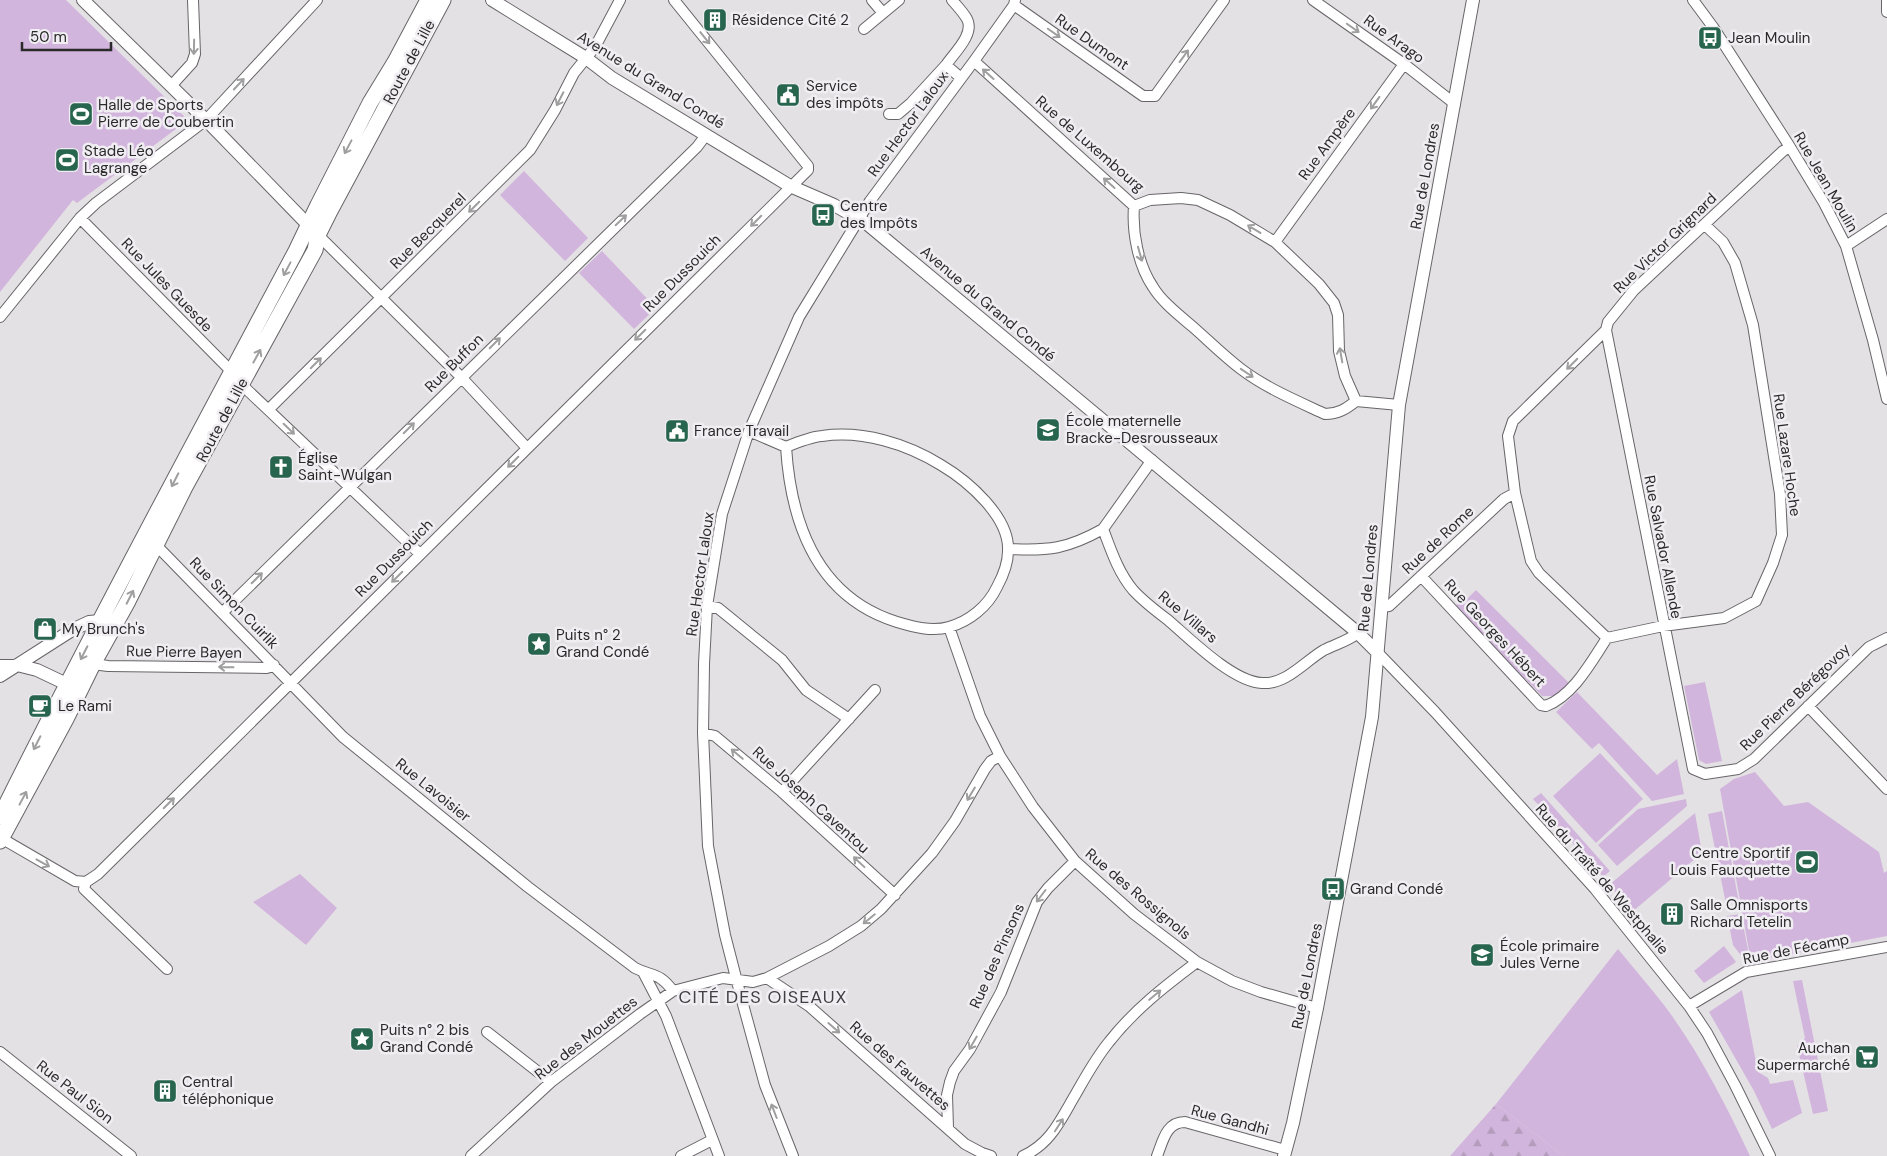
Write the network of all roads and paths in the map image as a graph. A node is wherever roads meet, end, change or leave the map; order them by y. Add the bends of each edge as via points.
1 (84, 0) edge
2 (193, 0) edge
3 (317, 0) edge
4 (428, 0) edge
5 (443, 0) edge
6 (492, 0) edge
7 (620, 0) edge
8 (674, 0) edge
9 (872, 0) edge
10 (899, 0) edge
11 (952, 0) edge
12 (1224, 0) edge
13 (1313, 0) edge
14 (1473, 0) edge
15 (1693, 0) edge
16 (1887, 0) edge
17 (1015, 3) edge
18 (1887, 12) edge
19 (883, 13) junction
20 (864, 29) dead end
21 (586, 58) junction
22 (974, 62) junction
23 (1404, 64) junction
24 (946, 65) junction
25 (961, 78) junction
26 (172, 85) junction
27 (1455, 104) junction
28 (889, 114) dead end
29 (206, 120) junction
30 (706, 135) junction
31 (1790, 147) junction
32 (790, 186) junction
33 (1134, 206) junction
34 (80, 218) junction
35 (858, 219) junction
36 (1887, 219) edge
37 (1705, 225) junction
38 (313, 230) junction
39 (1275, 242) junction
40 (1846, 246) junction
41 (381, 298) junction
42 (0, 317) edge
43 (1606, 330) junction
44 (461, 377) junction
45 (236, 378) junction
46 (1887, 399) edge
47 (1356, 401) junction
48 (1399, 405) junction
49 (269, 409) junction
50 (749, 431) junction
51 (786, 447) junction
52 (527, 448) junction
53 (1152, 460) junction
54 (349, 487) junction
55 (1515, 493) junction
56 (1103, 529) junction
57 (155, 544) junction
58 (1009, 549) junction
59 (420, 554) junction
60 (1421, 576) junction
61 (707, 606) junction
62 (1381, 607) junction
63 (223, 612) junction
64 (100, 621) junction
65 (1663, 626) junction
66 (949, 627) junction
67 (1358, 633) junction
68 (1607, 638) junction
69 (1887, 638) edge
70 (107, 640) junction
71 (1378, 653) junction
72 (0, 664) edge
73 (93, 664) junction
74 (17, 665) junction
75 (274, 665) junction
76 (0, 676) edge
77 (290, 683) junction
78 (74, 688) junction
79 (875, 690) dead end
80 (1808, 706) junction
81 (849, 719) junction
82 (704, 734) junction
83 (1000, 756) junction
84 (1693, 769) joint
85 (1887, 789) edge
86 (782, 792) junction
87 (0, 817) edge
88 (1, 840) edge
89 (1075, 861) junction
90 (86, 882) junction
91 (895, 895) junction
92 (1887, 947) edge
93 (1197, 962) junction
94 (167, 970) dead end
95 (643, 972) junction
96 (766, 978) junction
97 (737, 980) junction
98 (673, 991) junction
99 (658, 1001) junction
100 (1689, 1006) junction
101 (1317, 1008) junction
102 (487, 1032) dead end
103 (0, 1052) edge
104 (551, 1082) junction
105 (948, 1128) junction
106 (712, 1140) junction
107 (1284, 1153) edge
108 (1768, 1154) edge
109 (131, 1156) edge
110 (471, 1156) edge
111 (681, 1156) edge
112 (719, 1156) edge
113 (793, 1156) edge
114 (991, 1156) edge
115 (1023, 1156) edge
116 (1158, 1156) edge

1 - 26 street
2 -> 26 street via 192,63
29 -> 3 street
4 -> 38 main road, Route de Lille via 318,205
5 - 38 main road, Route de Lille
6 - 21 street, Avenue du Grand Condé
7 - 21 street, Rue Becquerel
8 -> 32 street, Rue Dussouich via 808,166 800,180
9 - 19 street
10 - 19 street
11 - 24 street via 969,26 967,35
17 -> 12 street, Rue Dumont via 1143,96 1155,96
13 -> 23 street, Rue Arago
14 - 27 street, Rue de Londres
15 - 31 street, Rue Jean Moulin
16 - 18 street
17 - 22 street, Rue Hector Laloux
19 - 20 street
21 - 30 street, Avenue du Grand Condé via 612,78
21 -> 41 street, Rue Becquerel via 530,150
22 - 25 street, Rue Hector Laloux
33 -> 22 street, Rue de Luxembourg
23 - 27 street, Rue Arago
23 -> 39 street, Rue Ampère
24 - 25 street
24 - 28 street via 912,103 898,114
25 - 35 street, Rue Hector Laloux
26 - 29 street
27 - 48 street, Rue de Londres
29 - 34 street
29 - 38 street
30 - 32 street, Avenue du Grand Condé
44 -> 30 street, Rue Buffon
31 - 37 street, Rue Victor Grignard
31 - 40 street, Rue Jean Moulin
32 - 35 street, Avenue du Grand Condé
32 -> 52 street, Rue Dussouich
39 -> 33 street, Rue de Luxembourg via 1198,200 1150,200
33 -> 47 street via 1139,254 1153,287 1178,314 1242,370 1269,387 1325,414 1346,410
34 - 42 street
34 - 45 street, Rue Jules Guesde
35 - 50 street, Rue Hector Laloux via 799,317
35 - 53 street, Avenue du Grand Condé
36 - 40 street
37 - 43 street, Rue Victor Grignard via 1634,290 1608,322
37 - 65 street, Rue Lazare Hoche via 1723,242 1735,263 1753,325 1780,494 1782,535 1756,601 1724,618
38 - 41 street
38 - 45 main road, Route de Lille
47 -> 39 street, Rue de Luxembourg via 1343,368 1334,304 1319,284
40 - 46 street, Rue Jean Moulin
41 - 44 street
49 -> 41 street, Rue Becquerel
43 -> 55 street, Rue Victor Grignard via 1513,421 1508,436
43 - 65 street, Rue Salvador Allende
44 - 52 street
54 -> 44 street, Rue Buffon
45 - 49 street, Rue Jules Guesde
45 - 57 main road, Route de Lille
45 -> 64 main road, Route de Lille
47 - 48 street
48 - 62 street, Rue de Londres
49 -> 54 street, Rue Jules Guesde
50 - 51 street
50 - 61 street, Rue Hector Laloux via 722,514
51 - 58 street via 822,436 843,435 883,440 920,454 959,476 987,501 1006,536
51 - 66 street via 789,482 798,520 813,554 838,588 858,605 887,619 923,628
52 -> 59 street, Rue Dussouich
53 - 56 street
53 - 67 street, Avenue du Grand Condé
54 - 59 street, Rue Jules Guesde
63 -> 54 street, Rue Buffon
55 - 60 street, Rue de Rome via 1504,499
55 - 68 street via 1532,561 1539,573
56 - 58 street via 1057,548
56 - 67 street, Rue Villars via 1119,570 1134,591 1228,670 1254,682 1262,684 1282,679 1310,658
57 - 63 street, Rue Simon Cuirlik
70 -> 57 main road, Route de Lille
58 - 66 street via 1001,579 989,601 965,620
59 -> 77 street, Rue Dussouich
60 - 62 street, Rue de Rome via 1389,606
60 - 68 street, Rue Georges Hébert via 1546,706 1553,704 1582,675
61 - 81 street via 718,608 782,660 806,690
61 - 82 street, Rue Hector Laloux
62 - 71 street, Rue de Londres
63 - 75 street, Rue Simon Cuirlik
64 - 70 street via 106,628
64 - 74 street via 72,630
64 -> 78 main road, Route de Lille
65 - 68 street
65 - 84 street, Rue Salvador Allende
66 - 83 street, Rue des Rossignols via 980,716
67 - 71 street, Avenue du Grand Condé
69 - 80 street, Rue Pierre Bérégovoy via 1869,647
70 - 73 main road, Route de Lille
71 - 100 street, Rue du Traîté de Westphalie via 1595,889
71 - 101 street, Rue de Londres via 1372,718
72 - 74 street
75 -> 73 street, Rue Pierre Bayen via 237,668
73 - 78 main road, Route de Lille
74 - 76 street
74 - 78 street via 37,670
75 - 77 street, Rue Simon Cuirlik
90 -> 77 street, Rue Dussouich via 98,874
77 - 95 street, Rue Lavoisier via 343,736 562,914
78 -> 87 main road, Route de Lille via 52,712
88 -> 78 main road, Route de Lille
79 - 81 street
80 - 84 street, Rue Pierre Bérégovoy via 1754,760 1738,769 1704,774
80 - 85 street
81 - 86 street
86 -> 82 street, Rue Joseph Caventou via 715,736
82 - 97 street, Rue Hector Laloux via 708,846
83 - 89 street, Rue des Rossignols via 1033,807
83 -> 91 street via 984,769 932,853
91 -> 86 street, Rue Joseph Caventou
88 -> 90 street via 75,881
89 - 93 street, Rue des Rossignols via 1134,914
89 -> 105 street, Rue des Pinsons via 1037,902 1001,992 970,1049 954,1071 947,1095
90 - 94 street via 84,889
91 -> 96 street via 861,926
92 - 100 street, Rue de Fécamp via 1746,972
93 - 101 street, Rue des Rossignols via 1261,992
115 -> 93 street via 1047,1141 1056,1130 1092,1066 1124,1024 1156,993
95 - 98 street, Rue Lavoisier via 659,976
95 - 99 street
96 - 97 street, Rue des Mouettes via 753,982
96 -> 105 street, Rue des Fauvettes via 809,1006
97 - 98 street, Rue des Mouettes via 723,978
113 -> 97 street, Rue Hector Laloux via 764,1085
98 - 99 street, Rue des Mouettes
99 - 104 street, Rue des Mouettes
99 - 106 street
100 - 108 street, Rue du Traîté de Westphalie via 1735,1085
101 - 107 street, Rue de Londres
102 - 104 street
103 - 109 street, Rue Paul Sion
104 - 110 street, Rue des Mouettes
105 - 114 street, Rue des Fauvettes via 965,1144
106 - 111 street
106 - 112 street
107 - 116 street, Rue Gandhi via 1178,1122 1170,1126

